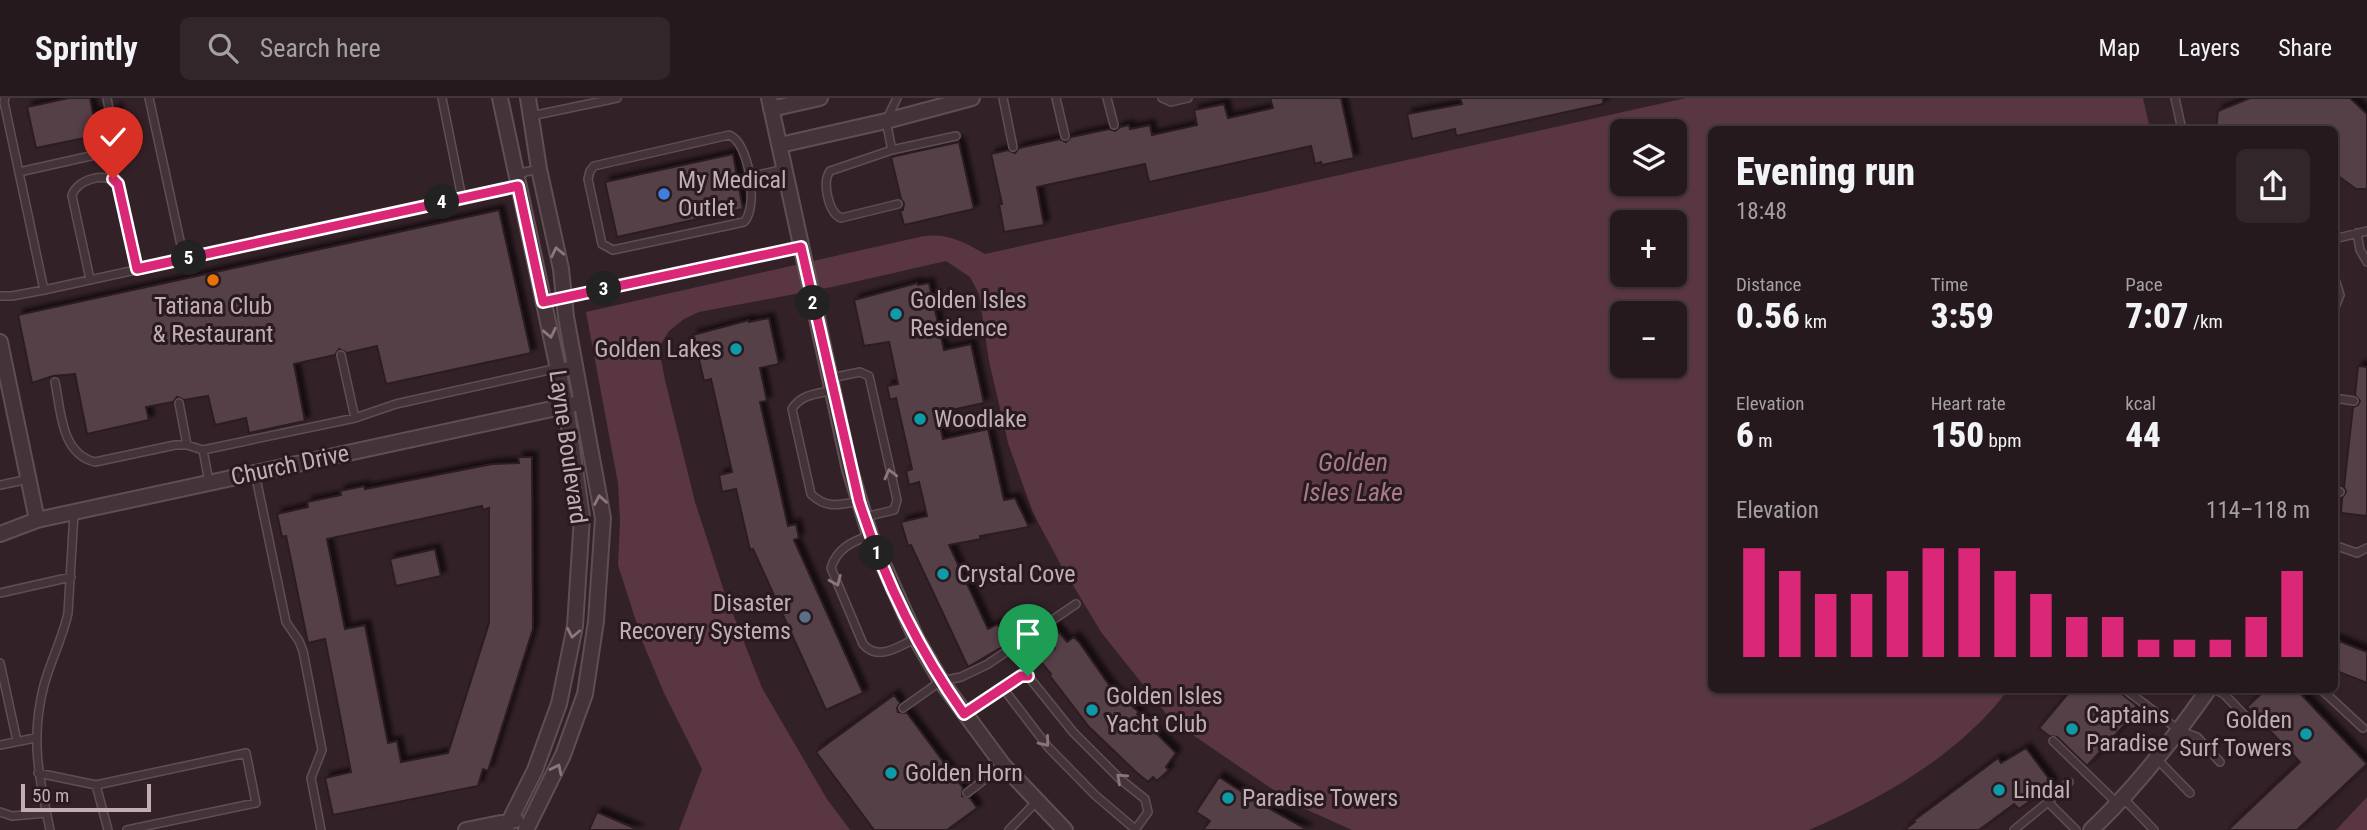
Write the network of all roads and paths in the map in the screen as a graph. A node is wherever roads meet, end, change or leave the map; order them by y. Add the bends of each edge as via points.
1 (5, 98) edge
2 (107, 98) edge
3 (149, 98) edge
4 (442, 98) edge
5 (500, 98) edge
6 (528, 98) edge
7 (617, 98) edge
8 (820, 98) edge
9 (897, 98) edge
10 (972, 98) edge
11 (1003, 98) edge
12 (1056, 98) edge
13 (1107, 98) edge
14 (1162, 98) edge
15 (1188, 98) edge
16 (2175, 98) edge
17 (592, 101) edge
18 (770, 103) edge
19 (109, 109) dead end
20 (530, 116) junction
21 (886, 121) junction
22 (1114, 125) dead end
23 (2181, 126) edge
24 (115, 132) dead end
25 (956, 136) dead end
26 (1065, 136) dead end
27 (780, 145) junction
28 (1013, 148) dead end
29 (892, 150) junction
30 (539, 169) junction
31 (785, 169) junction
32 (19, 172) junction
33 (749, 177) junction
34 (517, 180) junction
35 (463, 198) junction
36 (898, 205) dead end
37 (2367, 231) edge
38 (2357, 233) junction
39 (2338, 238) edge
40 (802, 253) junction
41 (184, 259) junction
42 (2367, 262) edge
43 (137, 269) junction
44 (90, 279) junction
45 (44, 290) junction
46 (0, 296) edge
47 (565, 297) junction
48 (543, 302) junction
49 (0, 342) edge
50 (341, 355) dead end
51 (576, 364) junction
52 (558, 368) junction
53 (55, 382) dead end
54 (833, 384) junction
55 (2338, 399) edge
56 (2354, 401) dead end
57 (179, 403) dead end
58 (583, 403) junction
59 (566, 406) junction
60 (355, 418) junction
61 (187, 445) junction
62 (203, 450) junction
63 (255, 472) junction
64 (29, 479) junction
65 (209, 482) junction
66 (0, 485) edge
67 (859, 501) junction
68 (74, 513) junction
69 (864, 518) junction
70 (37, 520) junction
71 (0, 534) edge
72 (870, 535) junction
73 (2338, 546) edge
74 (2367, 548) edge
75 (580, 566) junction
76 (598, 568) junction
77 (71, 577) junction
78 (0, 593) edge
79 (1076, 604) dead end
80 (916, 638) junction
81 (0, 663) edge
82 (941, 681) junction
83 (1003, 688) junction
84 (2130, 693) edge
85 (2206, 693) edge
86 (2222, 693) edge
87 (2325, 693) edge
88 (903, 708) dead end
89 (964, 714) junction
90 (2247, 718) dead end
91 (2363, 728) dead end
92 (2180, 731) junction
93 (35, 738) junction
94 (17, 741) junction
95 (2053, 741) dead end
96 (0, 745) edge
97 (2157, 759) junction
98 (2220, 762) dead end
99 (1003, 765) junction
100 (38, 774) junction
101 (2069, 782) dead end
102 (96, 785) junction
103 (967, 793) dead end
104 (2190, 793) dead end
105 (1037, 802) junction
106 (2048, 802) junction
107 (2121, 802) junction
108 (0, 812) edge
109 (47, 813) junction
110 (529, 824) edge
111 (508, 825) edge
112 (50, 830) edge
113 (108, 830) edge
114 (127, 830) edge
115 (321, 830) edge
116 (466, 830) edge
117 (1009, 830) edge
118 (1065, 830) edge
119 (1135, 830) edge
120 (2014, 830) edge
121 (2076, 830) edge
122 (2091, 830) edge
123 (2154, 830) edge

1 - 32 lane
2 - 19 lane
3 - 41 lane
4 - 35 lane
5 - 34 street, Layne Boulevard
6 - 20 street, Layne Boulevard
7 - 17 lane
8 - 18 street
9 - 21 lane
10 - 21 street
11 - 28 lane
12 - 26 lane
13 - 22 lane
14 - 15 lane via 1171,102
16 - 23 lane
17 - 20 lane
18 - 27 street
20 - 30 street, Layne Boulevard
21 - 27 street
21 - 29 lane
24 - 32 lane via 112,147 104,153
25 - 29 lane
27 - 31 street
29 - 36 lane via 841,165 830,171 825,182 832,210 841,218
30 - 34 lane
47 -> 30 street, Layne Boulevard
31 - 33 lane
31 - 40 street
32 - 45 lane
33 - 33 lane via 751,211 744,222 613,250 602,244 588,178 594,166 729,135 741,145
34 - 35 lane
34 - 48 street, Layne Boulevard
35 - 41 lane
37 - 38 lane
38 - 39 lane
38 - 42 lane
40 - 47 lane
40 - 54 street
41 - 43 lane
43 - 44 lane
43 - 44 lane via 118,184 106,177 80,183 72,196
44 - 45 lane
45 - 46 lane
47 - 48 lane
47 - 51 street, Layne Boulevard
48 -> 52 street, Layne Boulevard
49 - 64 street
50 - 60 lane
51 - 52 lane
51 - 58 street, Layne Boulevard
52 - 59 street, Layne Boulevard
52 - 60 lane via 396,404
53 - 61 lane via 68,441 83,460 95,462
54 - 67 street
54 - 67 lane via 805,396 792,409 811,494 828,506
69 -> 54 lane via 894,510 897,500 869,376 860,372
55 - 56 lane
57 - 61 lane
58 - 59 street, Church Drive
76 -> 58 street, Layne Boulevard via 603,519
59 - 63 street, Church Drive
59 - 75 street, Layne Boulevard via 582,517
60 - 62 lane
61 - 62 lane
62 - 65 lane
63 - 65 street, Church Drive
63 - 115 lane via 286,622 303,651 320,738 320,759 311,778
64 - 66 lane
64 - 70 street
65 - 68 street, Church Drive
67 - 69 street
68 - 70 street, Church Drive
68 - 77 lane
69 - 72 street
70 - 71 street, Church Drive
72 - 80 street
72 -> 80 lane via 848,543 831,568 863,644 876,653 890,652
73 - 74 lane via 2357,553
75 - 76 street
75 -> 111 street, Layne Boulevard via 575,626 559,704 535,770
110 -> 76 street, Layne Boulevard via 564,755 585,694
77 - 78 lane
77 - 93 lane via 65,626 44,688
79 - 82 lane via 988,664
80 - 82 street
81 - 94 lane
82 - 88 lane
82 - 89 street
83 - 89 lane
83 -> 119 lane via 1048,747
119 -> 83 lane via 1149,812 1146,799 1073,732 1028,676
84 - 92 lane
85 - 92 street
86 - 90 lane
87 - 91 lane
89 - 99 street
92 - 97 street
92 - 98 lane via 2197,737
93 - 94 lane
93 - 100 lane
94 - 96 lane
95 - 107 lane
97 - 104 lane
97 - 107 street
99 - 103 lane
99 - 105 street
100 - 102 lane
100 - 109 lane
101 - 106 lane
102 - 113 lane
102 - 114 lane via 246,753 257,803
105 - 117 lane
105 - 118 street
106 - 120 lane
106 - 121 lane
107 - 122 street
107 - 123 lane
108 - 109 lane via 12,816
109 - 112 lane
110 - 111 street
111 - 116 street

